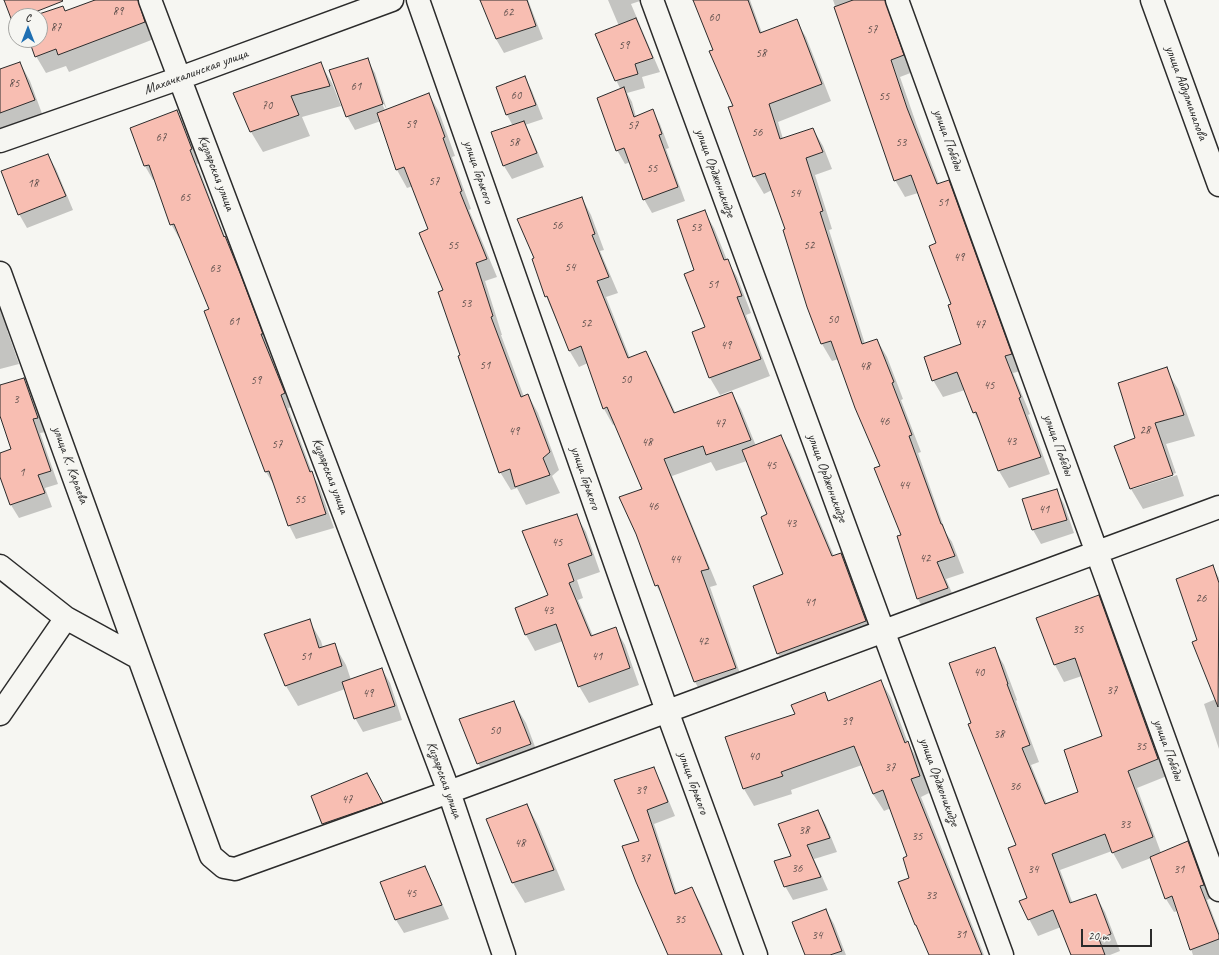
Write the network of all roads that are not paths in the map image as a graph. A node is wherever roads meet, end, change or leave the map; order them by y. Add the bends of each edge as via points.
1 (150, 0) edge
2 (392, 0) edge
3 (418, 0) edge
4 (652, 0) edge
5 (897, 0) edge
6 (1152, 0) edge
7 (180, 78) junction
8 (0, 141) edge
9 (1219, 185) edge
10 (0, 273) edge
11 (1219, 507) edge
12 (1097, 552) junction
13 (0, 566) edge
14 (66, 618) junction
15 (883, 631) junction
16 (139, 658) junction
17 (667, 711) junction
18 (0, 714) edge
19 (449, 792) junction
20 (1219, 890) edge
21 (504, 955) edge
22 (756, 955) edge
23 (1002, 955) edge

1 - 7 street, Кизлярская улица
2 - 7 street, Махачкалинская улица
3 - 17 street, улица Горького
4 - 15 street, улица Орджоникидзе
5 - 12 street, улица Победы
6 - 9 street, улица Абдулманапова
7 - 8 street, Махачкалинская улица
7 - 19 street, Кизлярская улица
10 - 16 street, улица К. Караева
11 - 12 street, улица К. Караева
12 - 15 street, улица К. Караева
12 - 20 street, улица Победы
13 - 14 street
14 - 16 street
14 - 18 street
15 - 17 street, улица К. Караева
15 - 23 street, улица Орджоникидзе
16 - 19 street, улица К. Караева via 211,856 224,867 235,869
17 - 19 street, улица К. Караева
17 - 22 street, улица Горького
19 - 21 street, Кизлярская улица

